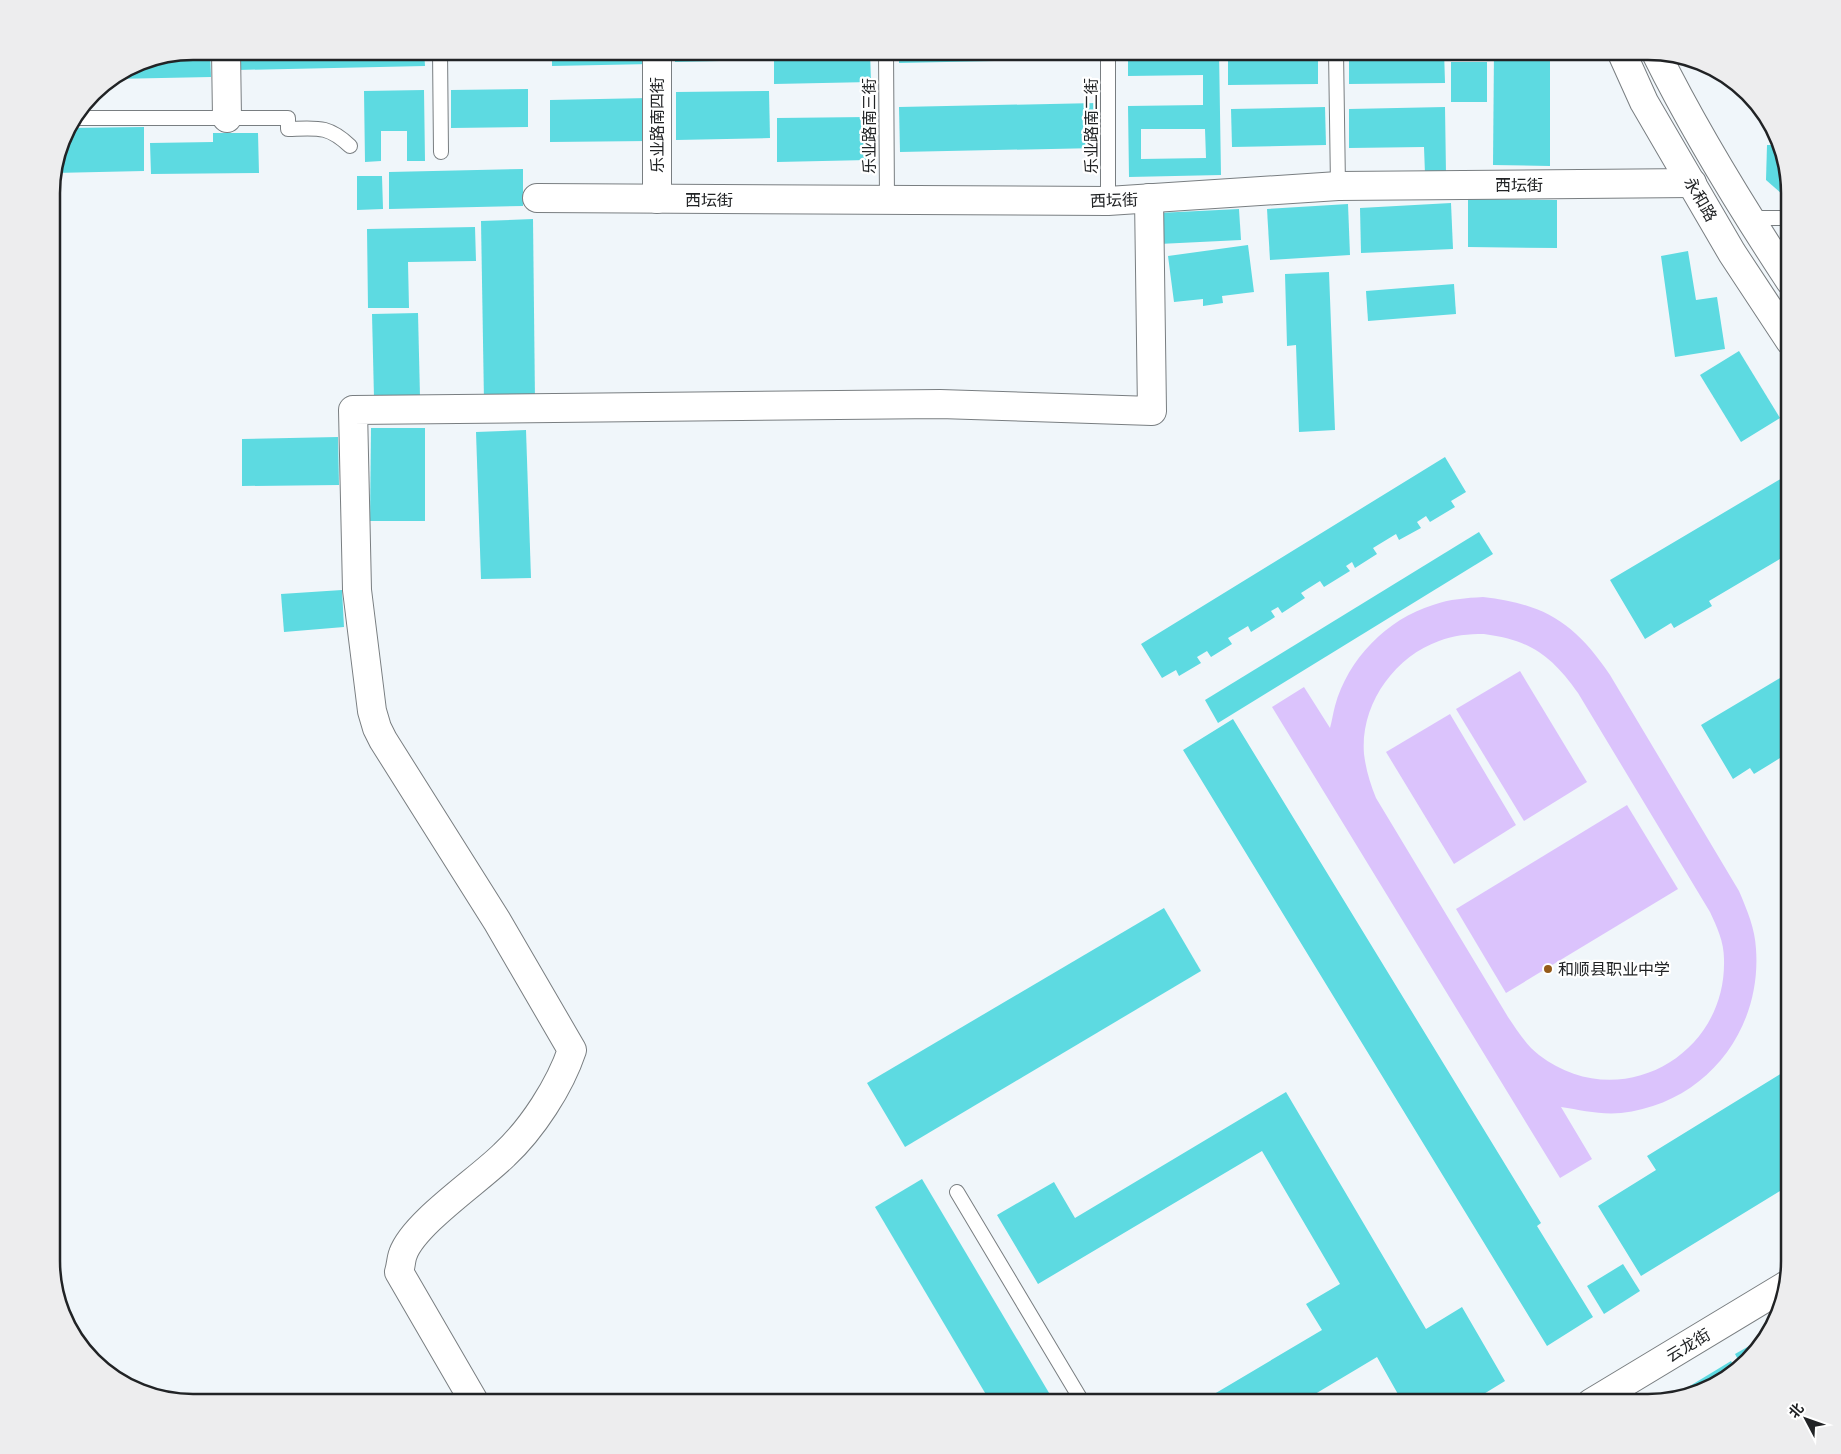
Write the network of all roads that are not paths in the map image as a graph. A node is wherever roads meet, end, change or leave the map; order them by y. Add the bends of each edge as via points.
1 (226, 60) edge
2 (440, 60) edge
3 (657, 60) edge
4 (886, 60) edge
5 (1108, 60) edge
6 (1336, 60) edge
7 (1625, 60) edge
8 (1660, 61) edge
9 (83, 118) edge
10 (227, 118) junction
11 (350, 146) dead end
12 (441, 152) dead end
13 (1692, 183) junction
14 (1338, 186) junction
15 (537, 198) dead end
16 (1149, 198) junction
17 (657, 199) junction
18 (887, 200) junction
19 (1108, 201) junction
20 (1749, 218) junction
21 (1781, 218) edge
22 (1781, 267) edge
23 (1781, 327) edge
24 (957, 1192) dead end
25 (1777, 1291) edge
26 (470, 1394) edge
27 (1078, 1394) edge
28 (1606, 1394) edge

1 - 10 street
2 - 12 lane
3 - 17 street, 乐业路南四街
4 - 18 lane, 乐业路南三街
5 - 19 lane, 乐业路南二街
6 - 14 lane
7 - 13 street, 永和路 via 1644,102
8 - 20 street, 永和路
9 - 10 lane
10 - 11 lane via 288,118 288,129 317,128 337,134
13 - 14 street, 西坛街
13 - 23 street, 永和路
14 - 16 street, 西坛街
15 - 17 street, 西坛街
16 - 19 street, 西坛街
16 - 26 street via 1152,411 940,404 353,410 357,590 377,728 497,920 572,1050 555,1089 505,1155 421,1227 404,1252 399,1272
17 - 18 street, 西坛街
18 - 19 street, 西坛街
20 - 21 lane
20 - 22 street, 永和路
24 - 27 lane
25 - 28 street, 云龙街

